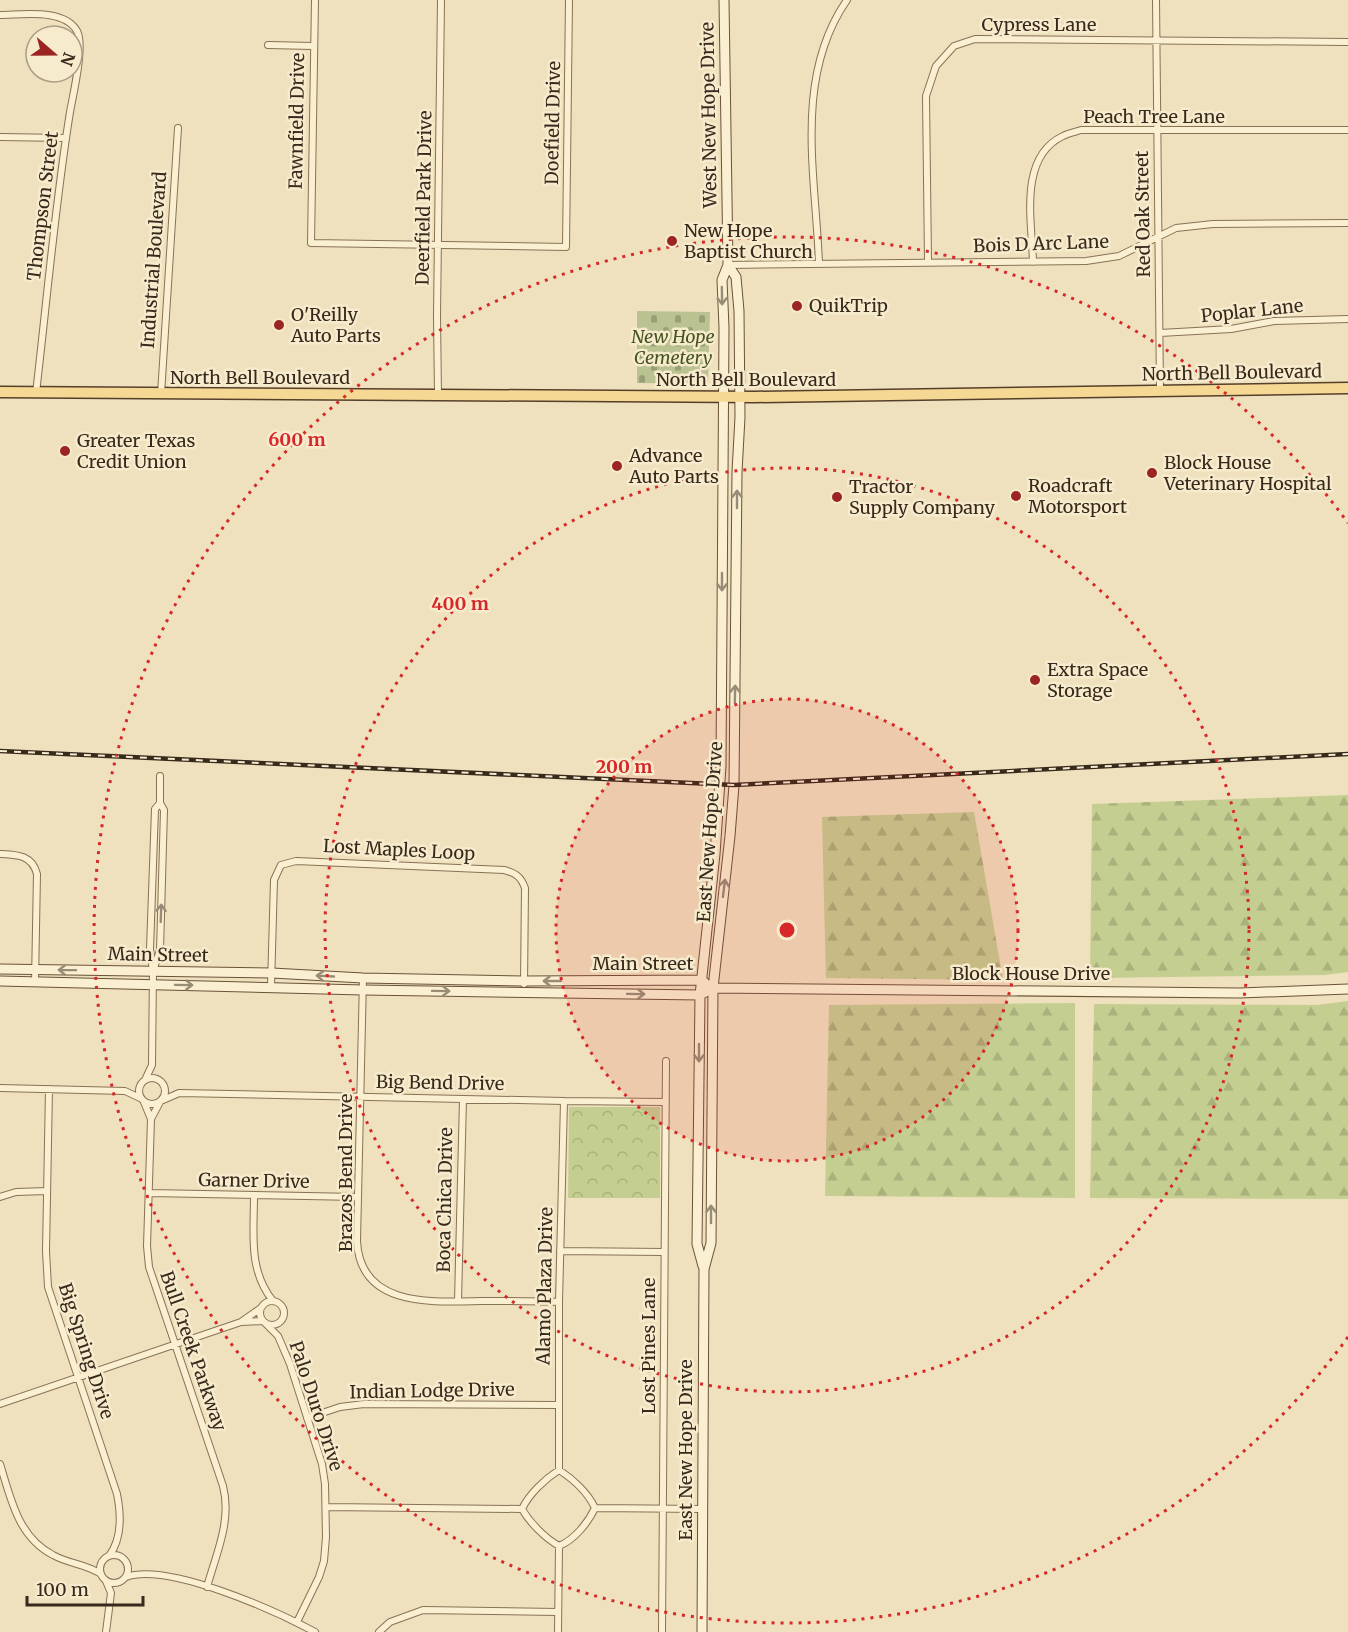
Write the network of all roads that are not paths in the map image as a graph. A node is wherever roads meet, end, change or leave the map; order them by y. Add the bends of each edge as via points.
1 (315, 0) edge
2 (441, 0) edge
3 (569, 0) edge
4 (724, 0) edge
5 (847, 0) edge
6 (1156, 0) edge
7 (0, 15) edge
8 (1155, 41) junction
9 (1348, 42) edge
10 (268, 45) dead end
11 (313, 46) junction
12 (178, 128) dead end
13 (1348, 130) edge
14 (1157, 132) junction
15 (0, 137) edge
16 (66, 138) junction
17 (1348, 223) edge
18 (1158, 236) junction
19 (439, 245) junction
20 (928, 261) junction
21 (1033, 262) junction
22 (819, 264) junction
23 (728, 265) junction
24 (1348, 319) edge
25 (1160, 333) junction
26 (1348, 387) edge
27 (0, 392) edge
28 (1160, 392) junction
29 (36, 393) junction
30 (161, 394) junction
31 (438, 396) junction
32 (724, 397) junction
33 (740, 397) junction
34 (160, 776) dead end
35 (0, 854) edge
36 (0, 969) edge
37 (36, 969) junction
38 (153, 971) junction
39 (272, 973) junction
40 (363, 978) junction
41 (702, 980) junction
42 (0, 981) edge
43 (524, 981) junction
44 (36, 982) junction
45 (153, 984) junction
46 (271, 986) junction
47 (713, 988) junction
48 (1348, 989) edge
49 (363, 990) junction
50 (523, 993) junction
51 (700, 995) junction
52 (666, 1061) dead end
53 (152, 1065) junction
54 (143, 1082) junction
55 (162, 1082) junction
56 (0, 1088) edge
57 (49, 1089) junction
58 (126, 1091) junction
59 (179, 1093) junction
60 (360, 1096) junction
61 (463, 1099) junction
62 (142, 1100) junction
63 (161, 1101) junction
64 (564, 1101) junction
65 (665, 1102) junction
66 (151, 1119) junction
67 (47, 1191) junction
68 (149, 1193) junction
69 (254, 1196) junction
70 (0, 1197) edge
71 (358, 1197) junction
72 (560, 1251) junction
73 (664, 1252) junction
74 (704, 1269) junction
75 (263, 1288) junction
76 (273, 1301) junction
77 (458, 1302) junction
78 (559, 1302) junction
79 (261, 1308) junction
80 (282, 1318) junction
81 (241, 1322) junction
82 (264, 1322) junction
83 (278, 1336) junction
84 (174, 1345) junction
85 (78, 1377) junction
86 (0, 1404) edge
87 (559, 1405) junction
88 (308, 1418) junction
89 (0, 1464) edge
90 (559, 1470) junction
91 (326, 1507) junction
92 (595, 1508) junction
93 (522, 1509) junction
94 (663, 1509) junction
95 (702, 1509) junction
96 (559, 1545) junction
97 (117, 1546) junction
98 (109, 1556) junction
99 (103, 1560) junction
100 (125, 1562) junction
101 (89, 1567) junction
102 (137, 1573) junction
103 (100, 1574) junction
104 (126, 1577) junction
105 (106, 1581) junction
106 (119, 1582) junction
107 (207, 1587) junction
108 (111, 1593) junction
109 (558, 1612) junction
110 (297, 1622) junction
111 (106, 1632) edge
112 (315, 1632) edge
113 (379, 1632) edge
114 (558, 1632) edge
115 (662, 1632) edge
116 (702, 1632) edge

1 - 11 street, Fawnfield Drive
2 - 19 street, Deerfield Park Drive
3 - 19 street, Doefield Drive via 567,247
4 - 23 main road, West New Hope Drive
5 - 22 street via 823,49 812,103 811,155
6 - 8 street, Red Oak Street
7 - 16 street, Thompson Street via 63,19 79,37
8 - 9 street, Cypress Lane
8 - 14 street, Red Oak Street
8 - 20 street, Cypress Lane via 975,39 954,46 936,66 926,96
10 - 11 street
11 - 19 street, Fawnfield Drive via 311,243
12 - 30 street, Industrial Boulevard
13 - 14 street, Peach Tree Lane
14 - 18 street, Red Oak Street
14 - 21 street, Peach Tree Lane via 1081,130 1062,136 1045,150 1035,166 1030,191
15 - 16 street
16 - 29 street, Thompson Street
17 - 18 street, Bois D Arc Lane via 1213,224 1176,228
18 - 21 street, Bois D Arc Lane via 1131,251 1105,259
18 - 25 street, Red Oak Street
19 - 31 street, Deerfield Park Drive
20 - 21 street, Bois D Arc Lane
20 - 22 street, Bois D Arc Lane
22 - 23 street, Bois D Arc Lane
23 -> 32 main road, West New Hope Drive via 722,280
23 - 33 main road, West New Hope Drive via 736,277
24 - 25 street, Poplar Lane via 1274,321 1231,329
25 - 28 street, Red Oak Street
26 - 28 main road, North Bell Boulevard
27 - 29 main road, North Bell Boulevard
28 - 33 main road, North Bell Boulevard
29 - 30 main road, North Bell Boulevard
30 - 31 main road, North Bell Boulevard
31 - 32 main road, North Bell Boulevard
32 - 33 main road, North Bell Boulevard
32 -> 41 main road, East New Hope Drive via 721,766
47 -> 33 main road, East New Hope Drive via 734,785
34 - 38 street via 160,803 155,809 150,949
35 - 37 street via 27,858 35,866
36 - 37 main road, Main Street
38 -> 37 main road, Main Street
37 - 44 street
38 - 39 main road, Main Street
38 - 45 street
40 -> 39 main road, Main Street
39 - 43 street, Lost Maples Loop via 274,880 281,865 296,861 512,872 525,888
39 - 46 street, Lost Maples Loop
40 - 43 main road, Main Street
40 - 49 street, Brazos Bend Drive
41 -> 43 main road, Main Street
41 - 47 main road, Main Street
41 - 51 main road, East New Hope Drive
42 - 44 main road, Main Street
43 - 50 street, Lost Maples Loop
44 - 45 main road, Main Street
45 -> 46 main road, Main Street
45 - 53 street
46 - 49 main road, Main Street
47 - 48 main road, Block House Drive via 1240,993
47 - 51 main road, Main Street
74 -> 47 main road, East New Hope Drive via 711,1243
49 -> 50 main road, Main Street
49 - 60 street, Brazos Bend Drive
50 -> 51 main road, Main Street
51 -> 74 main road, East New Hope Drive via 698,1244
52 - 65 street, Lost Pines Lane
53 - 54 street
53 - 55 street
54 - 55 street via 153,1078
54 - 58 street
54 - 62 street via 139,1091
55 - 59 street
55 - 63 street via 165,1094
56 - 57 street
57 - 58 street
57 - 67 street, Big Spring Drive
58 - 62 street
59 - 60 street, Big Bend Drive
59 - 63 street, Big Bend Drive
60 - 61 street, Big Bend Drive
60 - 71 street, Brazos Bend Drive
61 - 64 street, Big Bend Drive
61 - 77 street, Boca Chica Drive
62 - 63 street via 152,1105
62 - 66 street, Bull Creek Parkway
63 - 66 street, Bull Creek Parkway
64 - 65 street, Big Bend Drive
64 - 72 street, Alamo Plaza Drive
65 - 73 street, Lost Pines Lane
66 - 68 street, Bull Creek Parkway
67 - 70 street
67 - 85 street, Big Spring Drive via 48,1287
68 - 69 street, Garner Drive
68 - 84 street, Bull Creek Parkway via 149,1267
69 - 71 street, Garner Drive
69 - 75 street via 254,1258
71 - 77 street, Brazos Bend Drive via 357,1247 360,1260 377,1285 403,1298
72 - 73 street
72 - 78 street, Alamo Plaza Drive
73 - 94 street, Lost Pines Lane
74 - 95 main road, East New Hope Drive
75 - 76 street
75 - 79 street
76 - 79 street
76 - 80 street via 282,1308
77 - 78 street, Brazos Bend Drive
78 - 87 street, Alamo Plaza Drive
79 - 81 street
79 - 82 street
80 - 82 street via 277,1324
80 - 83 street, Palo Duro Drive
81 - 82 street
81 - 84 street
82 - 83 street, Palo Duro Drive
83 - 88 street, Palo Duro Drive
84 - 85 street
84 - 107 street, Bull Creek Parkway via 227,1506
85 - 86 street
85 - 97 street, Big Spring Drive via 117,1494
87 - 88 street, Indian Lodge Drive via 364,1404
87 - 90 street, Alamo Plaza Drive
88 - 91 street, Palo Duro Drive via 322,1464
89 - 101 street via 16,1514 28,1535 53,1555
90 - 92 street via 591,1499
90 - 93 street
91 - 93 street
91 - 110 street, Palo Duro Drive via 324,1561
92 - 94 street
92 - 96 street via 568,1542
93 - 96 street
94 - 95 street
94 - 115 street, Lost Pines Lane
95 - 116 main road, East New Hope Drive
96 - 109 street
97 - 98 street
97 - 100 street
98 - 99 street
98 - 100 street via 117,1555
99 - 101 street
99 - 103 street
100 - 102 street
100 - 104 street
101 - 103 street
102 - 104 street
102 - 107 street via 173,1577
103 - 105 street
104 - 106 street
105 - 106 street
105 - 108 street
106 - 108 street
107 - 110 street
108 - 111 street
109 - 113 street via 423,1610 390,1622
109 - 114 street
110 - 112 street

